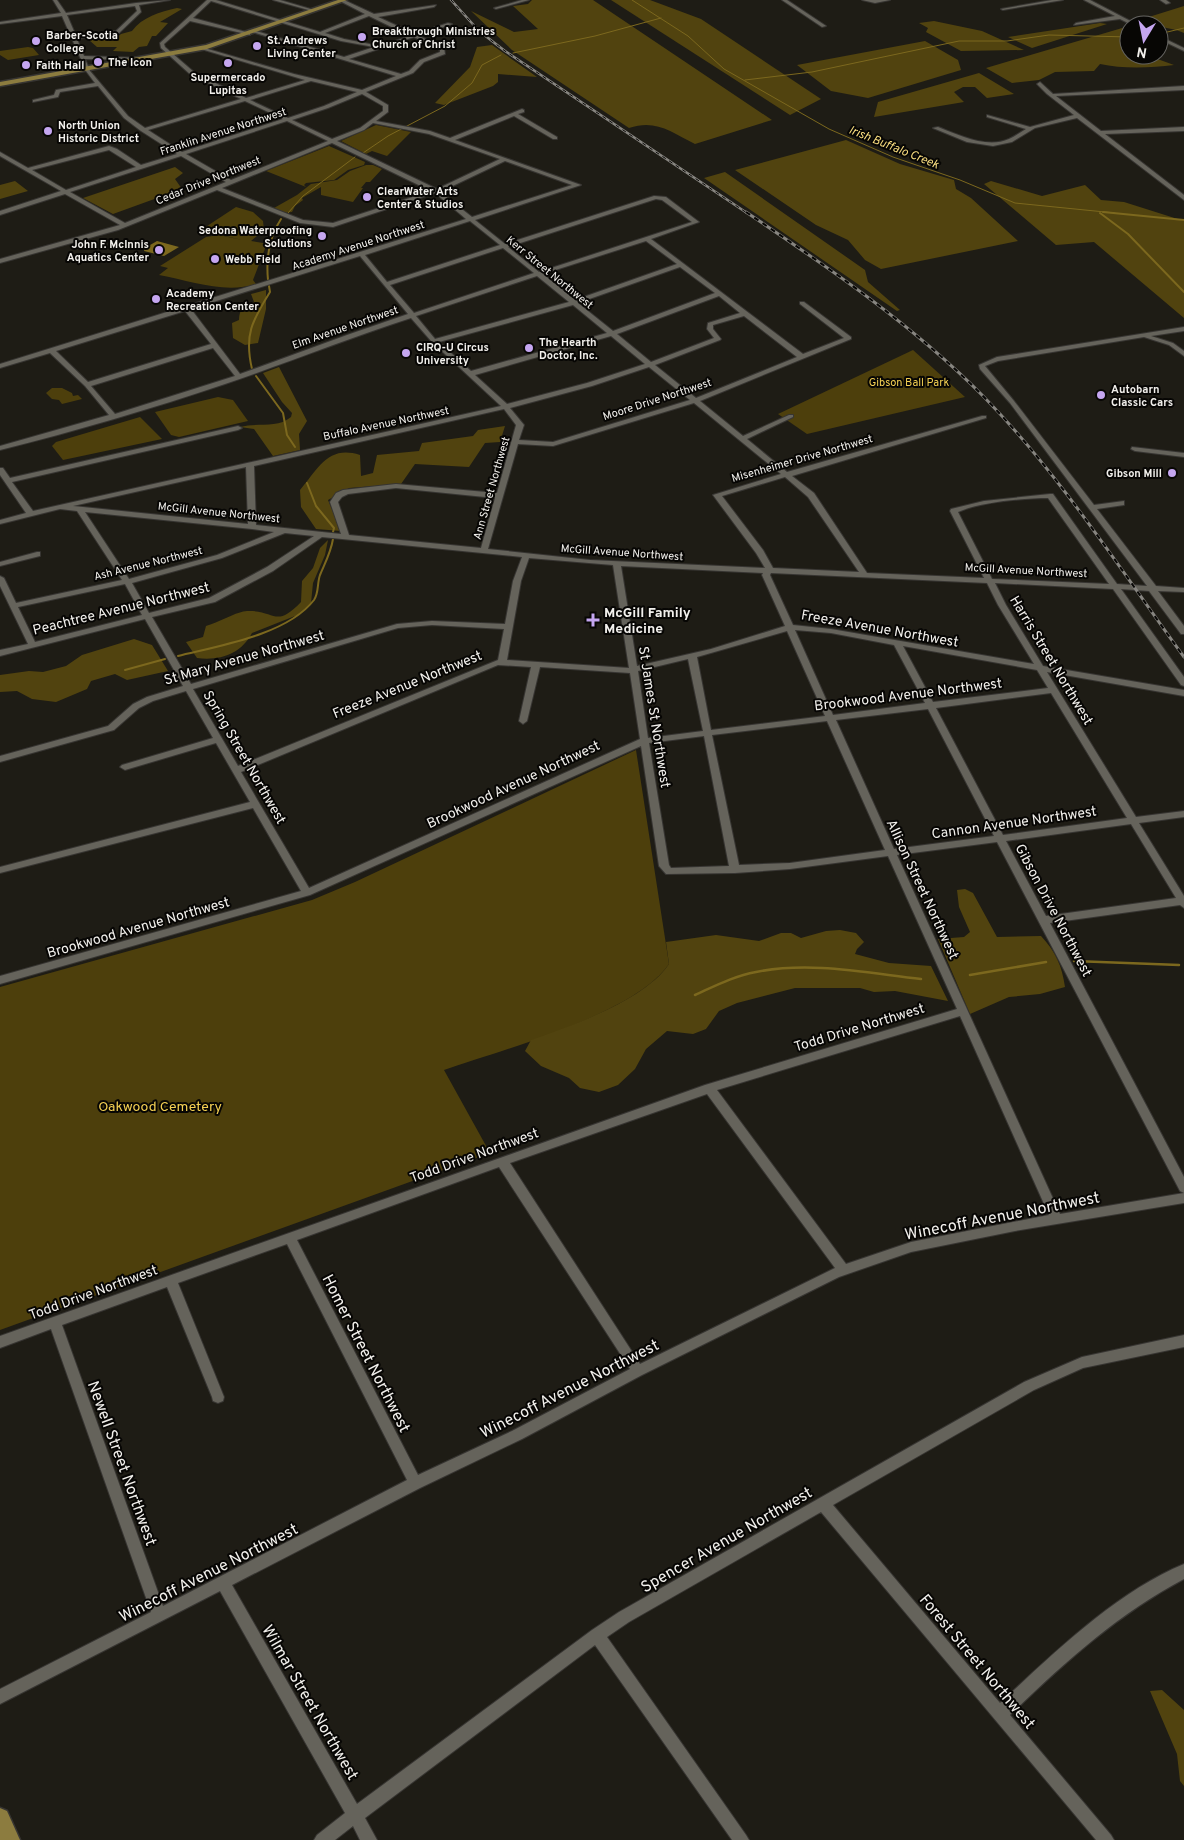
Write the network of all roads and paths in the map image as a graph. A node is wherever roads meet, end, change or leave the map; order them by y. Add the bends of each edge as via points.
1 (55, 0) edge
2 (122, 0) edge
3 (168, 0) edge
4 (211, 0) edge
5 (275, 0) edge
6 (341, 0) edge
7 (526, 0) edge
8 (784, 0) edge
9 (888, 0) edge
10 (1012, 0) edge
11 (1061, 0) edge
12 (1086, 0) edge
13 (1162, 0) edge
14 (867, 1) edge
15 (1168, 3) dead end
16 (136, 4) junction
17 (127, 6) junction
18 (434, 6) dead end
19 (1024, 6) junction
20 (496, 8) dead end
21 (1002, 9) dead end
22 (312, 10) junction
23 (63, 14) junction
24 (371, 15) junction
25 (1119, 16) edge
26 (1119, 17) edge
27 (190, 19) junction
28 (1, 22) edge
29 (282, 22) junction
30 (450, 24) dead end
31 (1076, 24) dead end
32 (824, 26) dead end
33 (251, 33) junction
34 (321, 33) junction
35 (414, 36) junction
36 (74, 38) junction
37 (1169, 42) edge
38 (379, 47) junction
39 (203, 48) junction
40 (1184, 50) edge
41 (170, 54) junction
42 (82, 57) junction
43 (141, 59) junction
44 (344, 59) junction
45 (87, 69) junction
46 (401, 76) junction
47 (310, 80) junction
48 (0, 84) edge
49 (99, 84) junction
50 (1040, 84) dead end
51 (1184, 88) edge
52 (362, 92) junction
53 (1055, 95) junction
54 (244, 99) junction
55 (35, 100) dead end
56 (522, 111) dead end
57 (514, 114) junction
58 (989, 116) dead end
59 (1078, 116) junction
60 (288, 120) junction
61 (374, 122) junction
62 (936, 128) dead end
63 (1029, 128) junction
64 (1184, 129) edge
65 (143, 130) junction
66 (1100, 133) junction
67 (555, 138) dead end
68 (451, 140) junction
69 (331, 141) junction
70 (0, 154) edge
71 (182, 154) junction
72 (505, 159) junction
73 (141, 168) junction
74 (27, 170) junction
75 (230, 182) junction
76 (217, 188) junction
77 (68, 191) junction
78 (436, 191) junction
79 (1184, 198) edge
80 (0, 213) edge
81 (470, 220) junction
82 (124, 225) junction
83 (646, 238) junction
84 (502, 246) junction
85 (361, 254) junction
86 (0, 261) edge
87 (681, 265) junction
88 (537, 274) junction
89 (386, 284) junction
90 (719, 294) junction
91 (573, 303) junction
92 (802, 303) dead end
93 (188, 309) junction
94 (744, 313) junction
95 (411, 315) junction
96 (1184, 329) edge
97 (611, 334) junction
98 (1144, 335) junction
99 (434, 341) junction
100 (215, 345) junction
101 (51, 350) junction
102 (1184, 354) edge
103 (802, 357) junction
104 (0, 366) edge
105 (651, 367) junction
106 (469, 374) junction
107 (239, 377) junction
108 (87, 385) junction
109 (694, 401) junction
110 (507, 408) junction
111 (791, 416) dead end
112 (114, 417) junction
113 (984, 417) dead end
114 (238, 428) dead end
115 (742, 439) junction
116 (514, 442) junction
117 (0, 448) edge
118 (1135, 449) dead end
119 (1184, 455) edge
120 (250, 465) junction
121 (0, 470) edge
122 (786, 474) junction
123 (8, 481) junction
124 (500, 496) junction
125 (1121, 503) dead end
126 (60, 507) junction
127 (1092, 508) junction
128 (79, 509) junction
129 (31, 514) junction
130 (0, 522) edge
131 (252, 527) junction
132 (284, 530) junction
133 (321, 534) junction
134 (346, 537) junction
135 (484, 551) junction
136 (37, 554) dead end
137 (526, 556) junction
138 (0, 564) edge
139 (616, 564) junction
140 (767, 571) junction
141 (864, 574) junction
142 (0, 578) edge
143 (126, 580) junction
144 (989, 580) junction
145 (1114, 586) junction
146 (1152, 588) junction
147 (1184, 590) edge
148 (14, 606) junction
149 (148, 616) junction
150 (508, 627) junction
151 (790, 627) junction
152 (1184, 632) edge
153 (32, 644) junction
154 (898, 644) junction
155 (0, 653) edge
156 (692, 656) junction
157 (502, 662) junction
158 (536, 665) junction
159 (634, 670) junction
160 (1042, 670) junction
161 (1184, 682) edge
162 (188, 687) junction
163 (1055, 690) junction
164 (1184, 694) edge
165 (930, 705) junction
166 (830, 717) junction
167 (523, 721) dead end
168 (706, 732) junction
169 (218, 739) junction
170 (644, 740) junction
171 (0, 759) edge
172 (125, 767) dead end
173 (237, 770) junction
174 (256, 804) junction
175 (1184, 814) edge
176 (1134, 820) junction
177 (1001, 838) junction
178 (891, 853) junction
179 (0, 870) edge
180 (735, 870) junction
181 (669, 872) joint
182 (307, 893) junction
183 (1183, 902) edge
184 (1044, 920) junction
185 (0, 980) edge
186 (963, 1011) junction
187 (709, 1088) junction
188 (502, 1161) junction
189 (1184, 1188) edge
190 (1184, 1198) edge
191 (1057, 1220) junction
192 (290, 1238) junction
193 (844, 1270) junction
194 (171, 1280) junction
195 (55, 1322) junction
196 (1184, 1341) edge
197 (0, 1342) edge
198 (638, 1370) junction
199 (218, 1397) dead end
200 (415, 1484) junction
201 (823, 1504) junction
202 (1184, 1571) edge
203 (223, 1582) junction
204 (159, 1616) junction
205 (596, 1635) junction
206 (0, 1697) edge
207 (1000, 1714) junction
208 (355, 1815) junction
209 (0, 1818) edge
210 (10, 1840) edge
211 (322, 1840) edge
212 (369, 1840) edge
213 (741, 1840) edge
214 (1106, 1840) edge

1 - 23 street
2 - 17 street
3 - 16 street
4 - 27 street
4 - 29 street
5 - 22 street
6 - 22 main road
6 - 24 street
7 - 20 street
8 - 32 street
9 - 14 street
10 - 19 street
11 - 19 street
12 - 25 street
13 - 15 street
16 - 17 street
16 - 36 street via 139,11 116,32
17 - 23 street
18 - 24 street
19 - 21 street
22 - 29 main road
23 - 28 street
23 - 36 street
24 - 34 street
24 - 35 street
26 - 31 street
27 - 33 street
27 - 41 street, Kerr Street Northwest via 161,45
29 - 33 main road
29 - 34 street
30 - 35 street
33 - 39 main road
33 - 44 street
34 - 38 street
35 - 38 street
35 - 46 street, Franklin Avenue Northwest via 444,52 422,61 413,71
36 - 42 street
37 - 40 street
38 - 44 street
39 - 41 main road
39 - 47 street
41 - 43 main road
41 - 54 street, Kerr Street Northwest via 193,74
42 - 43 street
42 - 45 street
43 - 45 main road
44 - 46 street
45 - 48 main road
45 - 49 street
46 - 52 street, Franklin Avenue Northwest
47 - 52 street
47 - 54 street
49 - 55 street via 62,90 56,96
49 - 65 street via 126,117
50 - 53 street
51 - 53 street
52 - 60 street, Franklin Avenue Northwest
52 - 61 street via 385,105 385,113
53 - 59 street
54 - 60 street, Kerr Street Northwest
54 - 65 street
56 - 57 street
57 - 67 street
57 - 68 street
58 - 63 street
59 - 63 street
59 - 66 street
60 - 69 street, Kerr Street Northwest
60 - 71 street, Franklin Avenue Northwest
61 - 68 street
61 - 69 street, Cedar Drive Northwest
62 - 63 street via 968,141 993,144 1010,141
64 - 66 street
65 - 71 street
66 - 79 street
68 - 72 street
69 - 75 street, Cedar Drive Northwest
69 - 78 street, Kerr Street Northwest
70 - 74 street
71 - 73 street, Franklin Avenue Northwest
71 - 75 street
72 - 78 street
72 - 81 street, Academy Avenue Northwest via 578,185
73 - 74 street via 109,148
73 - 77 street, Franklin Avenue Northwest
74 - 77 street
75 - 76 street, Cedar Drive Northwest
76 - 78 street via 302,222 325,225 343,223
76 - 82 street, Cedar Drive Northwest
77 - 80 street, Franklin Avenue Northwest
77 - 82 street
78 - 81 street, Kerr Street Northwest
81 - 84 street, Kerr Street Northwest
81 - 85 street, Academy Avenue Northwest
82 - 86 street, Cedar Drive Northwest
83 - 84 street, Elm Avenue Northwest via 696,222 664,198 647,200
83 - 87 street
83 - 88 street, Elm Avenue Northwest
84 - 88 street, Kerr Street Northwest
84 - 89 street
85 - 89 street, Ann Street Northwest
85 - 93 street, Academy Avenue Northwest
87 - 90 street
87 - 91 street
88 - 91 street, Kerr Street Northwest
88 - 95 street, Elm Avenue Northwest
89 - 95 street, Ann Street Northwest
90 - 94 street
90 - 97 street
91 - 97 street, Kerr Street Northwest
91 - 99 street
92 - 103 street, Moore Drive Northwest via 849,338
93 - 100 street
93 - 101 street, Academy Avenue Northwest
94 - 103 street
94 - 105 street, Buffalo Avenue Northwest via 710,324 718,339
95 - 99 street, Ann Street Northwest
95 - 107 street, Elm Avenue Northwest
96 - 98 street
97 - 105 street, Kerr Street Northwest
97 - 106 street
98 - 102 street via 1172,344
98 - 127 street via 987,361 982,365
99 - 106 street, Ann Street Northwest
100 - 107 street
100 - 108 street
101 - 104 street, Academy Avenue Northwest
101 - 108 street
103 - 109 street, Moore Drive Northwest
105 - 109 street, Kerr Street Northwest
105 - 110 street, Buffalo Avenue Northwest
106 - 110 street, Ann Street Northwest
107 - 112 street, Elm Avenue Northwest
108 - 112 street
109 - 115 street, Kerr Street Northwest
109 - 116 street, Moore Drive Northwest via 553,444
110 - 116 street, Ann Street Northwest via 520,425
110 - 120 street, Buffalo Avenue Northwest
111 - 115 street
112 - 117 street, Elm Avenue Northwest
113 - 122 street, Misenheimer Drive Northwest
114 - 123 street
115 - 122 street, Kerr Street Northwest
116 - 124 street, Ann Street Northwest
118 - 119 street
120 - 126 street, Buffalo Avenue Northwest
120 - 131 street
121 - 123 street
122 - 140 street, Misenheimer Drive Northwest via 717,495 760,552 769,568
122 - 141 street, Kerr Street Northwest via 815,500
123 - 129 street
124 - 134 street via 396,486 346,492 334,502
124 - 135 street, Ann Street Northwest
125 - 127 street
126 - 128 street, McGill Avenue Northwest
126 - 129 street, Buffalo Avenue Northwest
127 - 146 street
128 - 131 street, McGill Avenue Northwest
128 - 143 street, Spring Street Northwest
129 - 130 street, Buffalo Avenue Northwest
131 - 132 street, McGill Avenue Northwest
132 - 133 street, McGill Avenue Northwest
132 - 143 street, Ash Avenue Northwest via 262,542 220,557
133 - 134 street, McGill Avenue Northwest
133 - 149 street, Peachtree Avenue Northwest via 228,593
134 - 135 street, McGill Avenue Northwest
135 - 137 street, McGill Avenue Northwest
136 - 138 street
137 - 139 street, McGill Avenue Northwest
137 - 150 street via 517,581
139 - 140 street, McGill Avenue Northwest
139 - 159 street, St James St Northwest
140 - 141 street, McGill Avenue Northwest
140 - 151 street, Allison Street Northwest
141 - 144 street, McGill Avenue Northwest
142 - 148 street
143 - 148 street, Ash Avenue Northwest
143 - 149 street, Spring Street Northwest
144 - 145 street, McGill Avenue Northwest
144 - 145 street, Harris Street Northwest via 954,511 963,506 1050,496
144 - 160 street, Harris Street Northwest
145 - 146 street, McGill Avenue Northwest
145 - 161 street
146 - 147 street, McGill Avenue Northwest
146 - 152 street
148 - 153 street
149 - 153 street, Peachtree Avenue Northwest
149 - 162 street, Spring Street Northwest
150 - 157 street
150 - 162 street, St Mary Avenue Northwest via 432,623 397,626
151 - 154 street, Freeze Avenue Northwest via 831,630
151 - 156 street, Freeze Avenue Northwest
151 - 166 street, Allison Street Northwest
153 - 155 street, Peachtree Avenue Northwest
154 - 160 street, Freeze Avenue Northwest
154 - 165 street, Gibson Drive Northwest
156 - 159 street, Freeze Avenue Northwest
156 - 168 street
157 - 158 street, Freeze Avenue Northwest
157 - 173 street, Freeze Avenue Northwest via 488,665
158 - 159 street, Freeze Avenue Northwest via 614,672
158 - 167 street
159 - 170 street, St James St Northwest
160 - 163 street, Harris Street Northwest
160 - 164 street, Freeze Avenue Northwest
162 - 169 street, Spring Street Northwest
162 - 171 street, St Mary Avenue Northwest via 142,702 111,728
163 - 165 street, Brookwood Avenue Northwest
163 - 176 street, Harris Street Northwest
165 - 166 street, Brookwood Avenue Northwest
165 - 177 street, Gibson Drive Northwest
166 - 168 street, Brookwood Avenue Northwest
166 - 178 street, Allison Street Northwest
168 - 170 street, Brookwood Avenue Northwest
168 - 180 street
169 - 172 street
169 - 173 street, Spring Street Northwest
170 - 181 street, St James St Northwest via 664,866
170 - 182 street, Brookwood Avenue Northwest
173 - 174 street, Spring Street Northwest
174 - 179 street
174 - 182 street, Spring Street Northwest
175 - 176 street, Cannon Avenue Northwest
176 - 177 street, Cannon Avenue Northwest
176 - 183 street, Harris Street Northwest
177 - 178 street, Cannon Avenue Northwest
177 - 184 street, Gibson Drive Northwest
178 - 180 street, Cannon Avenue Northwest
178 - 186 street, Allison Street Northwest
180 - 181 street, Cannon Avenue Northwest
182 - 185 street, Brookwood Avenue Northwest
183 - 184 street
184 - 189 street, Gibson Drive Northwest
186 - 187 street, Todd Drive Northwest
186 - 191 street, Allison Street Northwest
187 - 188 street, Todd Drive Northwest
187 - 193 street
188 - 192 street, Todd Drive Northwest
188 - 198 street
190 - 191 street, Winecoff Avenue Northwest
191 - 193 street, Winecoff Avenue Northwest via 911,1247
192 - 194 street, Todd Drive Northwest
192 - 200 street, Homer Street Northwest
193 - 198 street, Winecoff Avenue Northwest
194 - 195 street, Todd Drive Northwest
194 - 199 street
195 - 197 street, Todd Drive Northwest
195 - 204 street, Newell Street Northwest
196 - 201 street, Spencer Avenue Northwest via 1110,1355 1063,1369
198 - 200 street, Winecoff Avenue Northwest via 517,1435
200 - 203 street, Winecoff Avenue Northwest
201 - 205 street, Spencer Avenue Northwest
201 - 207 street, Forest Street Northwest
202 - 207 street via 1107,1618
203 - 204 street, Winecoff Avenue Northwest
203 - 208 street, Wilmar Street Northwest
204 - 206 street, Winecoff Avenue Northwest
205 - 208 street, Spencer Avenue Northwest
205 - 213 street
207 - 214 street, Forest Street Northwest
208 - 211 street, Spencer Avenue Northwest
208 - 212 street, Wilmar Street Northwest
209 - 210 main road

